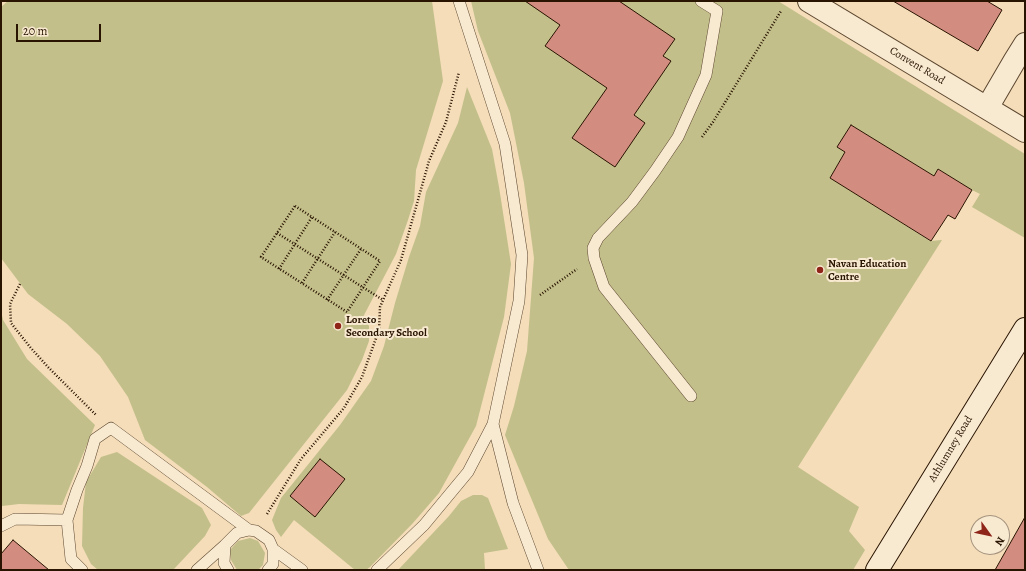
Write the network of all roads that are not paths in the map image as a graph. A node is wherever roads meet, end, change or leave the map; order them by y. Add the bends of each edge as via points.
1 (458, 1) edge
2 (701, 1) edge
3 (809, 1) edge
4 (1025, 44) edge
5 (987, 108) junction
6 (1025, 131) edge
7 (1025, 329) edge
8 (691, 396) dead end
9 (492, 424) junction
10 (67, 520) junction
11 (1, 526) edge
12 (252, 531) junction
13 (225, 545) junction
14 (273, 549) junction
15 (82, 570) edge
16 (197, 570) edge
17 (228, 570) edge
18 (268, 570) edge
19 (302, 570) edge
20 (376, 570) edge
21 (538, 570) edge
22 (877, 570) edge

1 - 9 lane via 505,144 522,255 519,301
2 - 8 lane via 717,11 706,75 678,137 632,202 598,238 593,248 604,287
3 - 5 street, Convent Road
4 - 5 street
5 - 6 street, Convent Road
7 - 22 street, Athlumney Road
9 - 20 lane via 468,472 424,525
9 - 21 lane via 513,503
10 - 11 lane via 15,519
10 - 12 lane via 95,439 111,428
10 - 15 lane via 71,559
12 - 13 lane via 237,533
12 - 14 lane via 269,540
13 - 16 lane
13 - 17 lane via 224,563
14 - 18 lane via 273,564
14 - 19 lane

